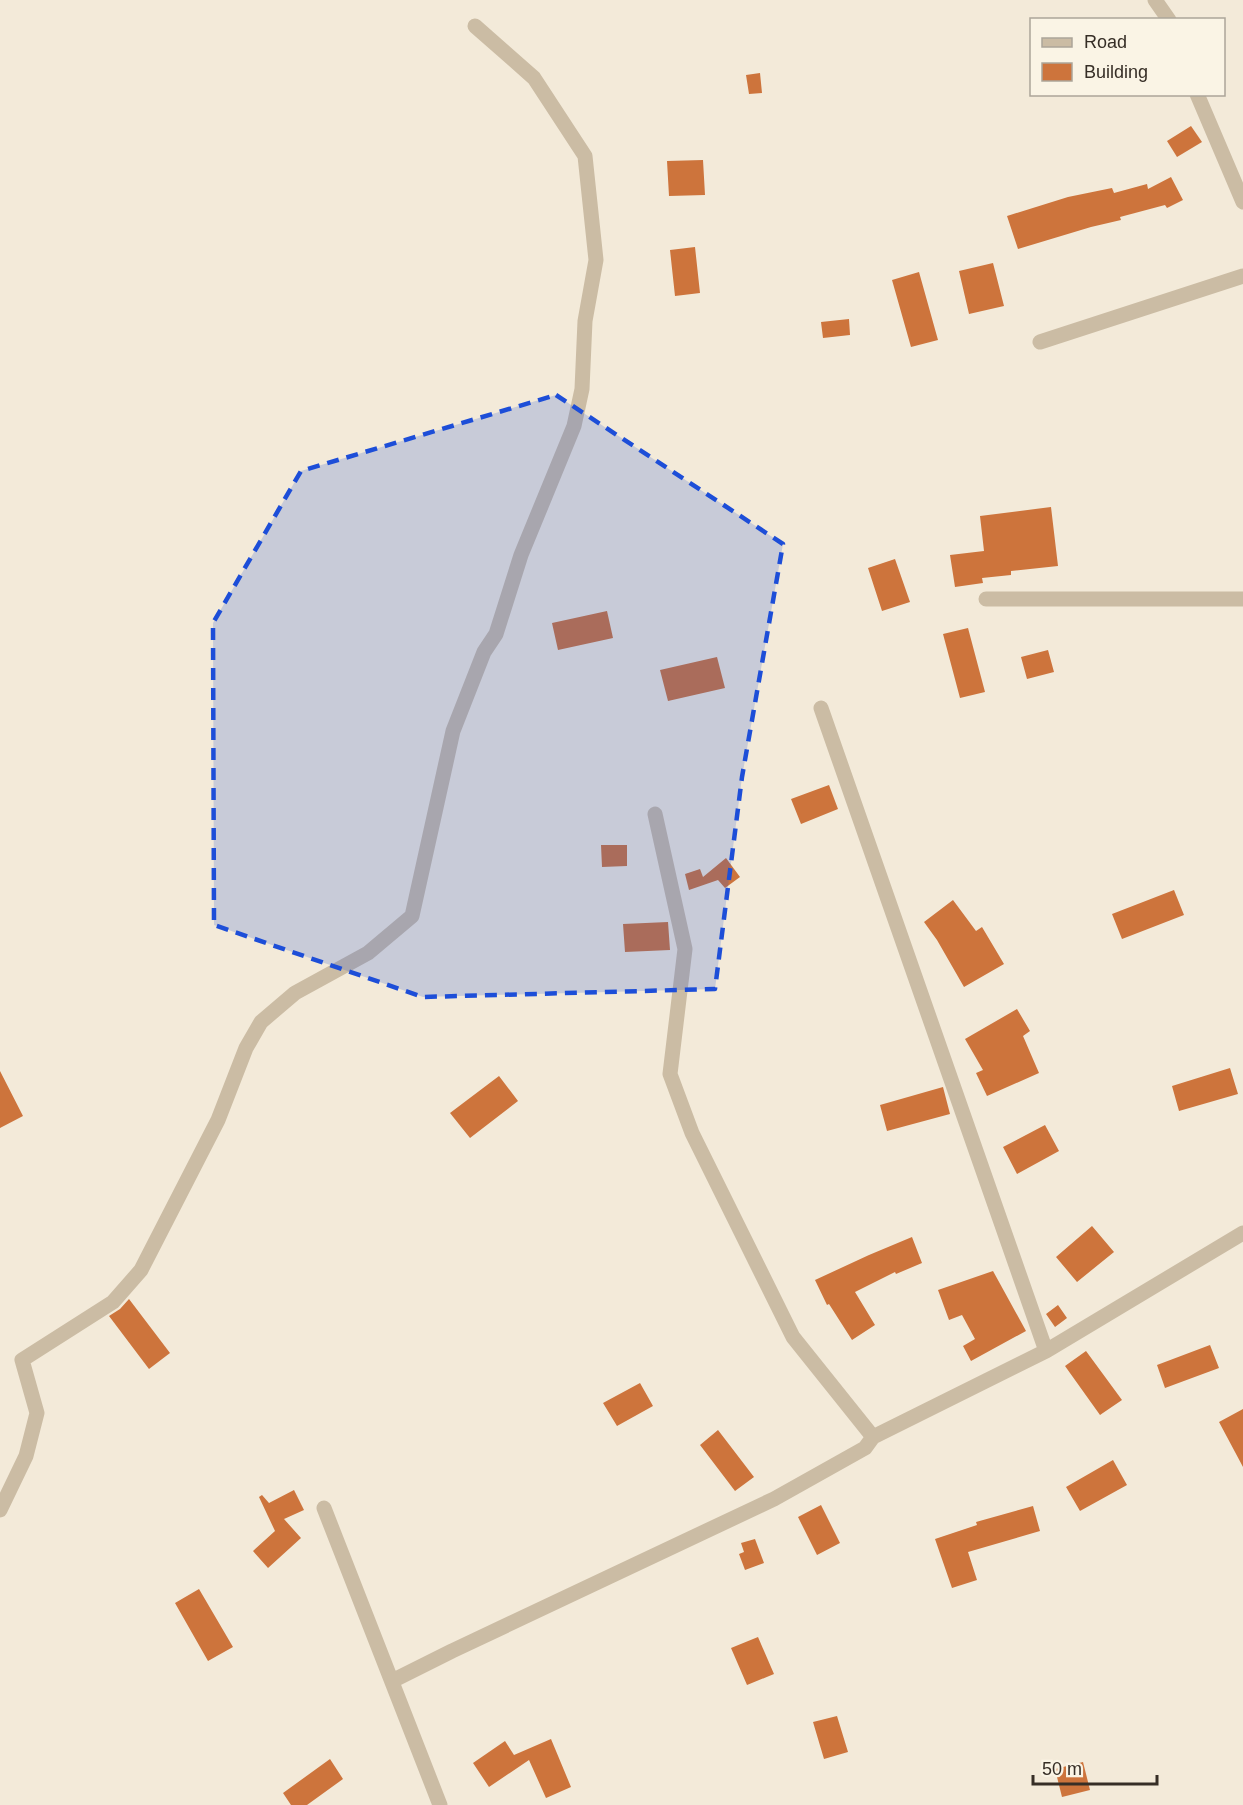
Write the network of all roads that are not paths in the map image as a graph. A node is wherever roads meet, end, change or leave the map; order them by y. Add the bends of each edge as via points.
1 (1155, 0) edge
2 (1168, 18) edge
3 (475, 26) dead end
4 (1198, 96) edge
5 (1243, 202) edge
6 (1243, 276) edge
7 (1040, 342) dead end
8 (986, 599) dead end
9 (1243, 599) edge
10 (821, 708) dead end
11 (655, 814) dead end
12 (1243, 1233) edge
13 (1046, 1351) junction
14 (873, 1437) junction
15 (324, 1508) dead end
16 (0, 1510) edge
17 (392, 1681) junction
18 (440, 1805) edge

1 - 2 street
3 - 16 street via 534,78 585,156 596,260 585,321 582,389 574,426 521,555 496,634 484,652 453,731 411,916 368,953 295,993 261,1022 246,1048 218,1120 141,1270 113,1302 22,1360 37,1413 26,1456
4 - 5 street
6 - 7 street
8 - 9 street
10 - 13 street
11 - 14 street via 685,949 670,1074 692,1133 793,1337
12 - 13 street
13 - 14 street
14 - 17 street via 865,1448 774,1499
15 - 17 street
17 - 18 street

